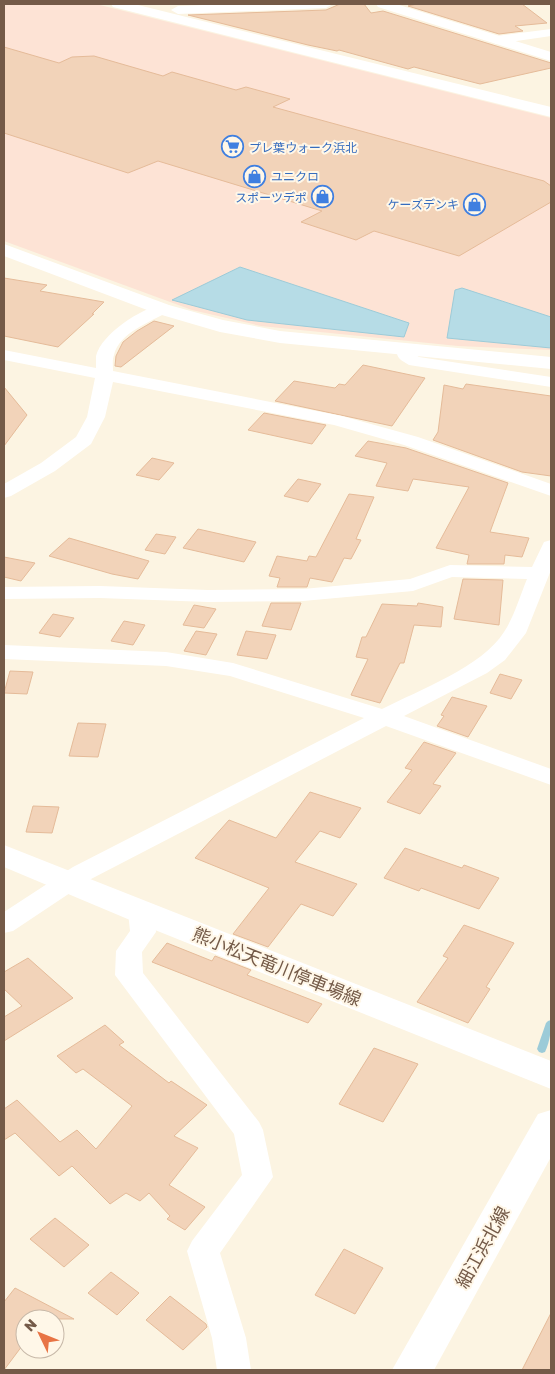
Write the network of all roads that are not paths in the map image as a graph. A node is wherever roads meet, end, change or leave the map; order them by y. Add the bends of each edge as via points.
1 (118, 4) edge
2 (326, 4) edge
3 (383, 4) edge
4 (149, 12) junction
5 (551, 32) edge
6 (496, 40) junction
7 (551, 57) edge
8 (551, 112) edge
9 (4, 250) edge
10 (162, 309) junction
11 (404, 349) junction
12 (4, 355) edge
13 (551, 363) edge
14 (105, 374) junction
15 (551, 382) edge
16 (551, 490) edge
17 (4, 492) edge
18 (551, 546) edge
19 (539, 573) junction
20 (4, 593) edge
21 (4, 652) edge
22 (384, 717) junction
23 (551, 777) edge
24 (4, 855) edge
25 (72, 881) junction
26 (141, 912) junction
27 (4, 924) edge
28 (551, 1075) edge
29 (551, 1124) edge
30 (234, 1370) edge
31 (412, 1370) edge

1 - 4 street
2 - 4 street
3 - 6 street
4 - 8 street
5 - 6 street
6 - 7 street
9 - 10 street
10 - 11 street via 220,326 280,337
10 - 14 street via 140,320 114,340 105,355
11 - 13 street
11 - 15 street via 406,356 415,360
12 - 14 street
14 - 16 street via 336,420
14 - 17 street via 96,417 84,440 48,467
18 - 19 street
19 - 20 street via 450,571 413,585 303,594
19 - 22 street via 515,633 497,655 479,668
21 - 22 street via 166,659 233,670
22 - 23 street
22 - 25 street
24 - 25 street, 熊小松天竜川停車場線
25 - 26 street, 熊小松天竜川停車場線
25 - 27 street
26 - 28 street, 熊小松天竜川停車場線
26 - 30 street via 143,932 129,951 130,975 248,1130 258,1177 203,1251
29 - 31 street, 細江浜北線

